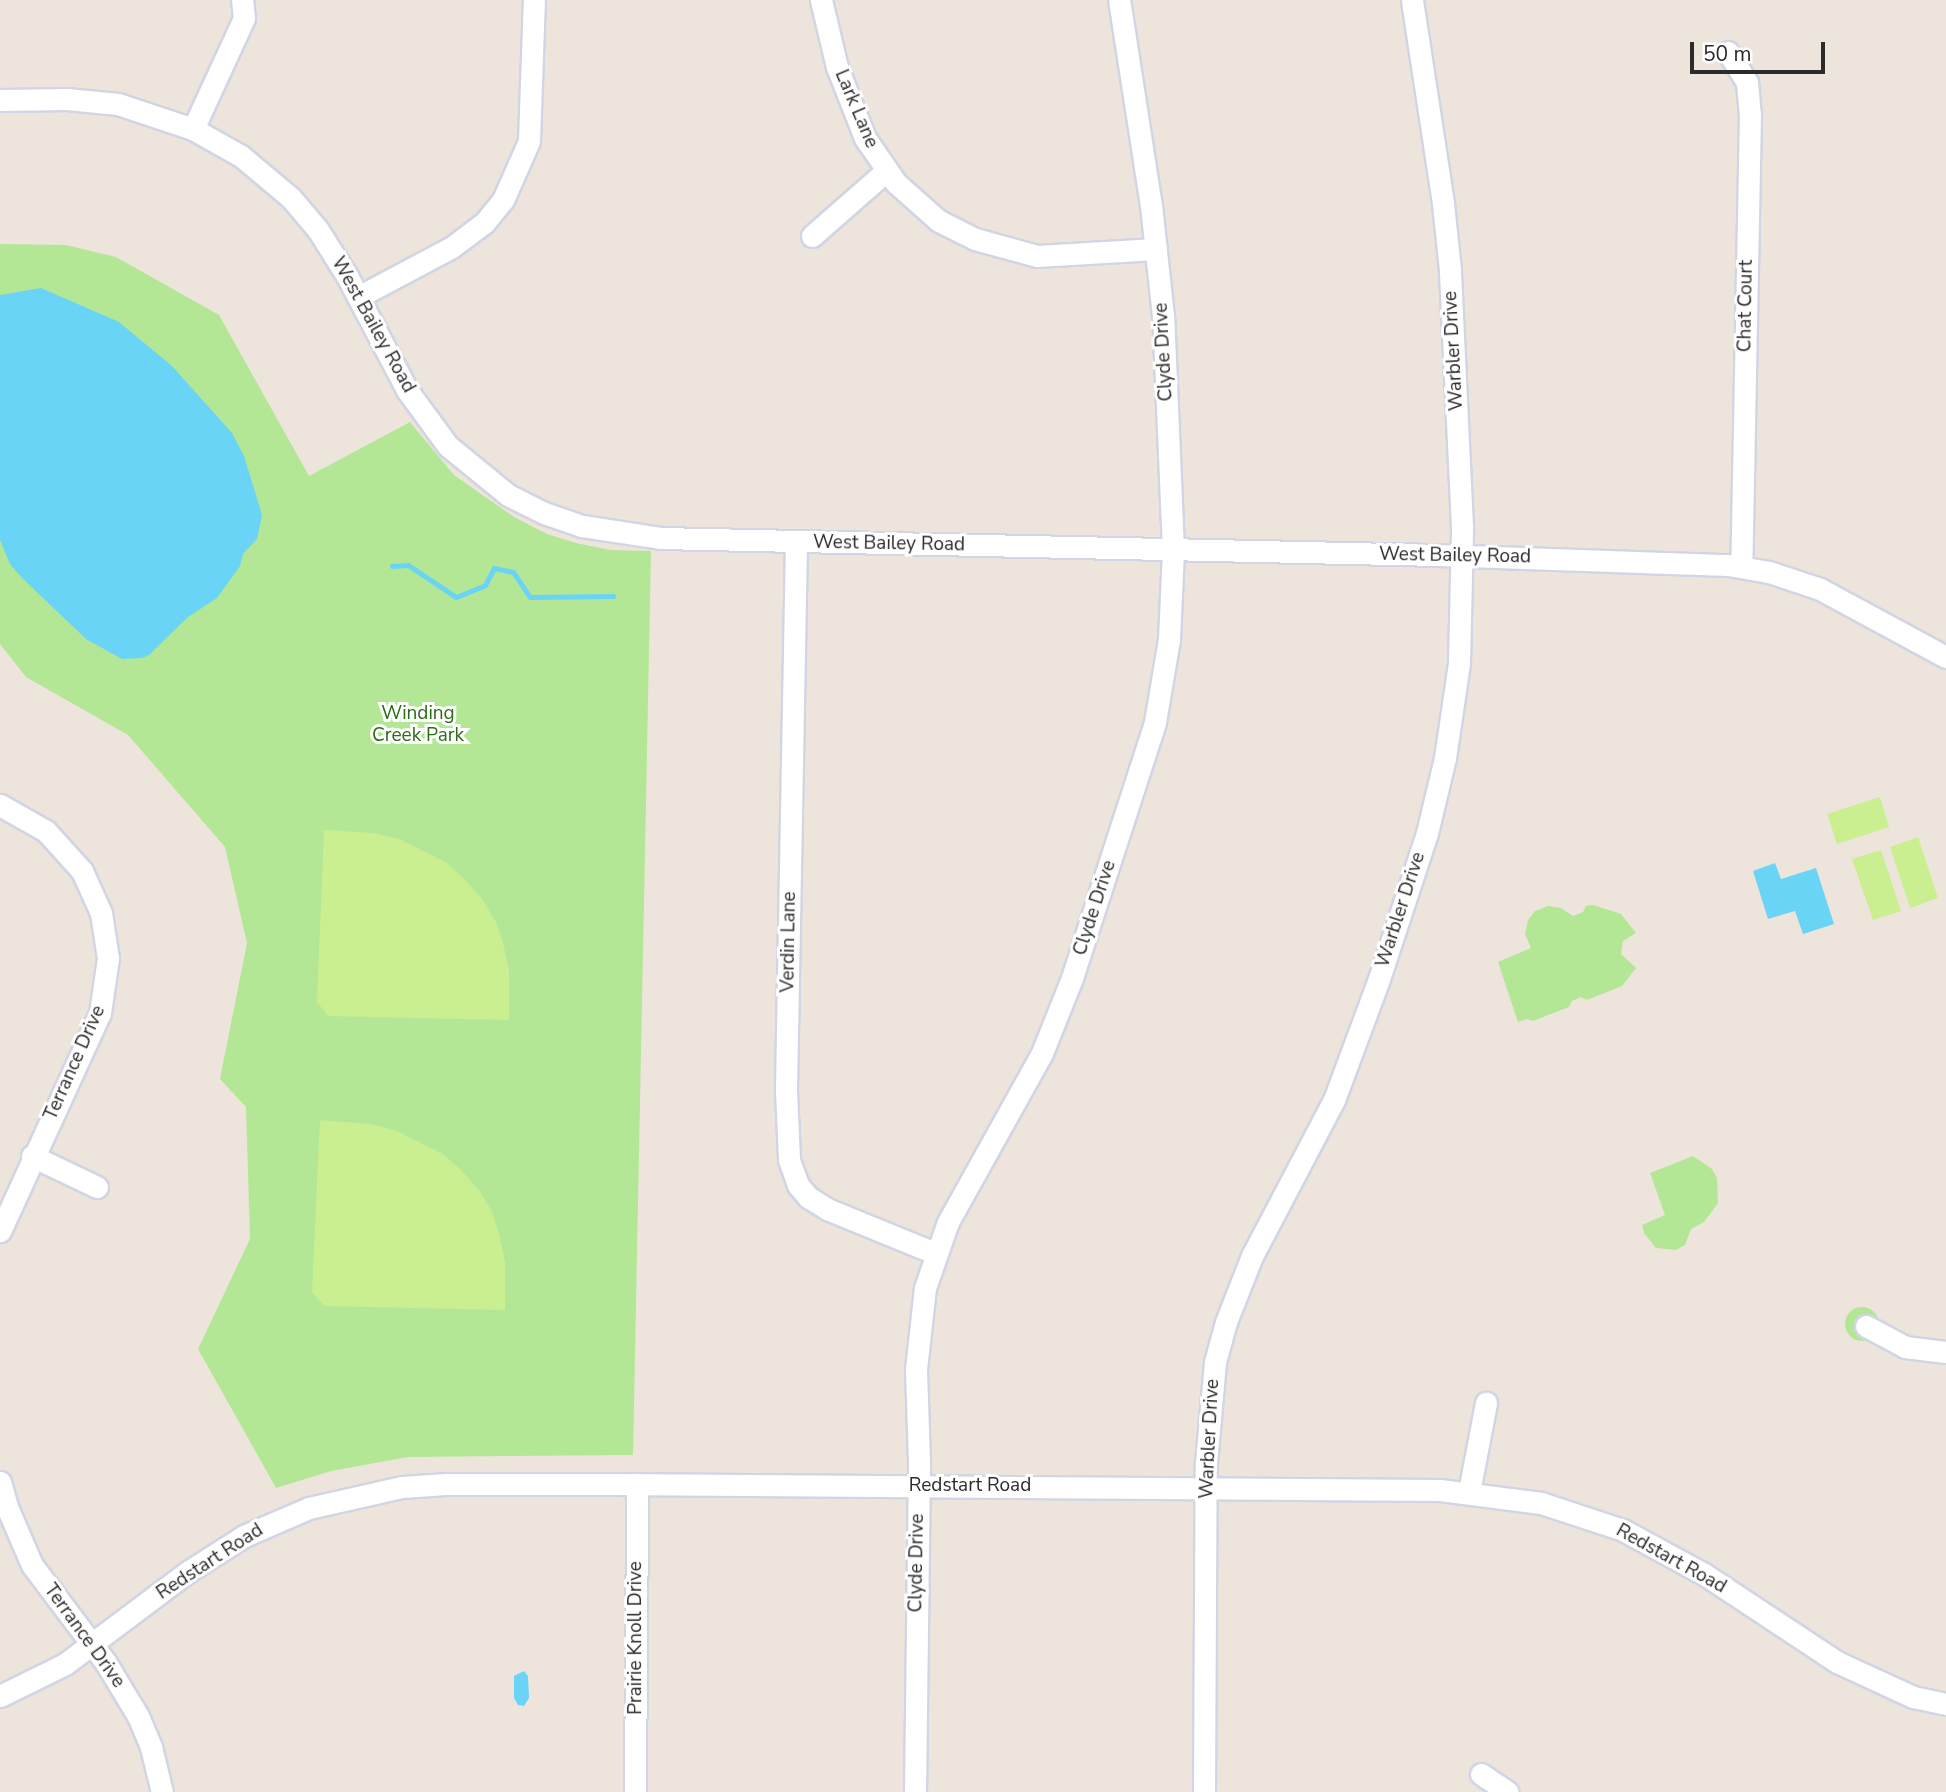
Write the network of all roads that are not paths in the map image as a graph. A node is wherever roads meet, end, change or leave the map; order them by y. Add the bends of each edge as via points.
1 (243, 0) edge
2 (534, 0) edge
3 (821, 0) edge
4 (1119, 0) edge
5 (1412, 0) edge
6 (1728, 52) dead end
7 (0, 100) edge
8 (193, 129) junction
9 (886, 171) junction
10 (812, 236) dead end
11 (1156, 249) junction
12 (358, 297) junction
13 (796, 542) junction
14 (1173, 550) junction
15 (1462, 556) junction
16 (1741, 567) junction
17 (1946, 657) edge
18 (0, 805) edge
19 (32, 1156) junction
20 (97, 1187) dead end
21 (0, 1231) edge
22 (935, 1254) junction
23 (1866, 1326) dead end
24 (1946, 1352) edge
25 (1486, 1403) dead end
26 (0, 1482) edge
27 (637, 1484) junction
28 (918, 1486) junction
29 (1206, 1487) junction
30 (1469, 1492) junction
31 (93, 1644) junction
32 (0, 1696) edge
33 (1946, 1704) edge
34 (1481, 1774) dead end
35 (162, 1792) edge
36 (635, 1792) edge
37 (915, 1792) edge
38 (1204, 1792) edge
39 (1507, 1792) edge

1 - 8 street via 244,18
2 - 12 street via 529,141 503,200 485,222 452,247
3 - 9 street, Lark Lane via 845,90 865,138
4 - 11 street, Clyde Drive
5 - 15 street, Warbler Drive via 1450,270
6 - 16 street, Chat Court via 1747,82 1751,114
7 - 8 street, West Bailey Road via 91,100 140,110
8 - 12 street, West Bailey Road via 241,156 291,198 318,230
9 - 10 street
9 - 11 street, Lark Lane via 939,221 993,246 1037,256
11 - 14 street, Clyde Drive
12 - 13 street, West Bailey Road via 407,390 437,433 508,495 565,521 626,535
13 - 14 street, West Bailey Road
13 - 22 street, Verdin Lane via 786,1090 789,1160 808,1197
14 - 15 street, West Bailey Road
14 - 22 street, Clyde Drive via 1169,639 1155,722 1072,978 1042,1053 948,1222
15 - 16 street, West Bailey Road
15 - 29 street, Warbler Drive via 1459,663 1445,758 1427,833 1334,1100 1252,1256 1226,1322 1211,1387
16 - 17 street, West Bailey Road via 1820,589
18 - 19 street, Terrance Drive via 46,831 82,871 101,914 108,958 100,1013
19 - 20 street
19 - 21 street, Terrance Drive
22 - 28 street, Clyde Drive via 925,1287 916,1369
23 - 24 street via 1905,1347
25 - 30 street
26 - 31 street, Terrance Drive via 32,1565
27 - 28 street, Redstart Road
27 - 31 street, Redstart Road via 446,1484 334,1500 244,1536 189,1571
27 - 36 street, Prairie Knoll Drive
28 - 29 street, Redstart Road
28 - 37 street, Clyde Drive
29 - 30 street, Redstart Road
29 - 38 street, Warbler Drive
30 - 33 street, Redstart Road via 1541,1503 1623,1530 1704,1574 1837,1662 1913,1697
31 - 32 street, Redstart Road via 65,1664
31 - 35 street, Terrance Drive via 138,1716
34 - 39 street

